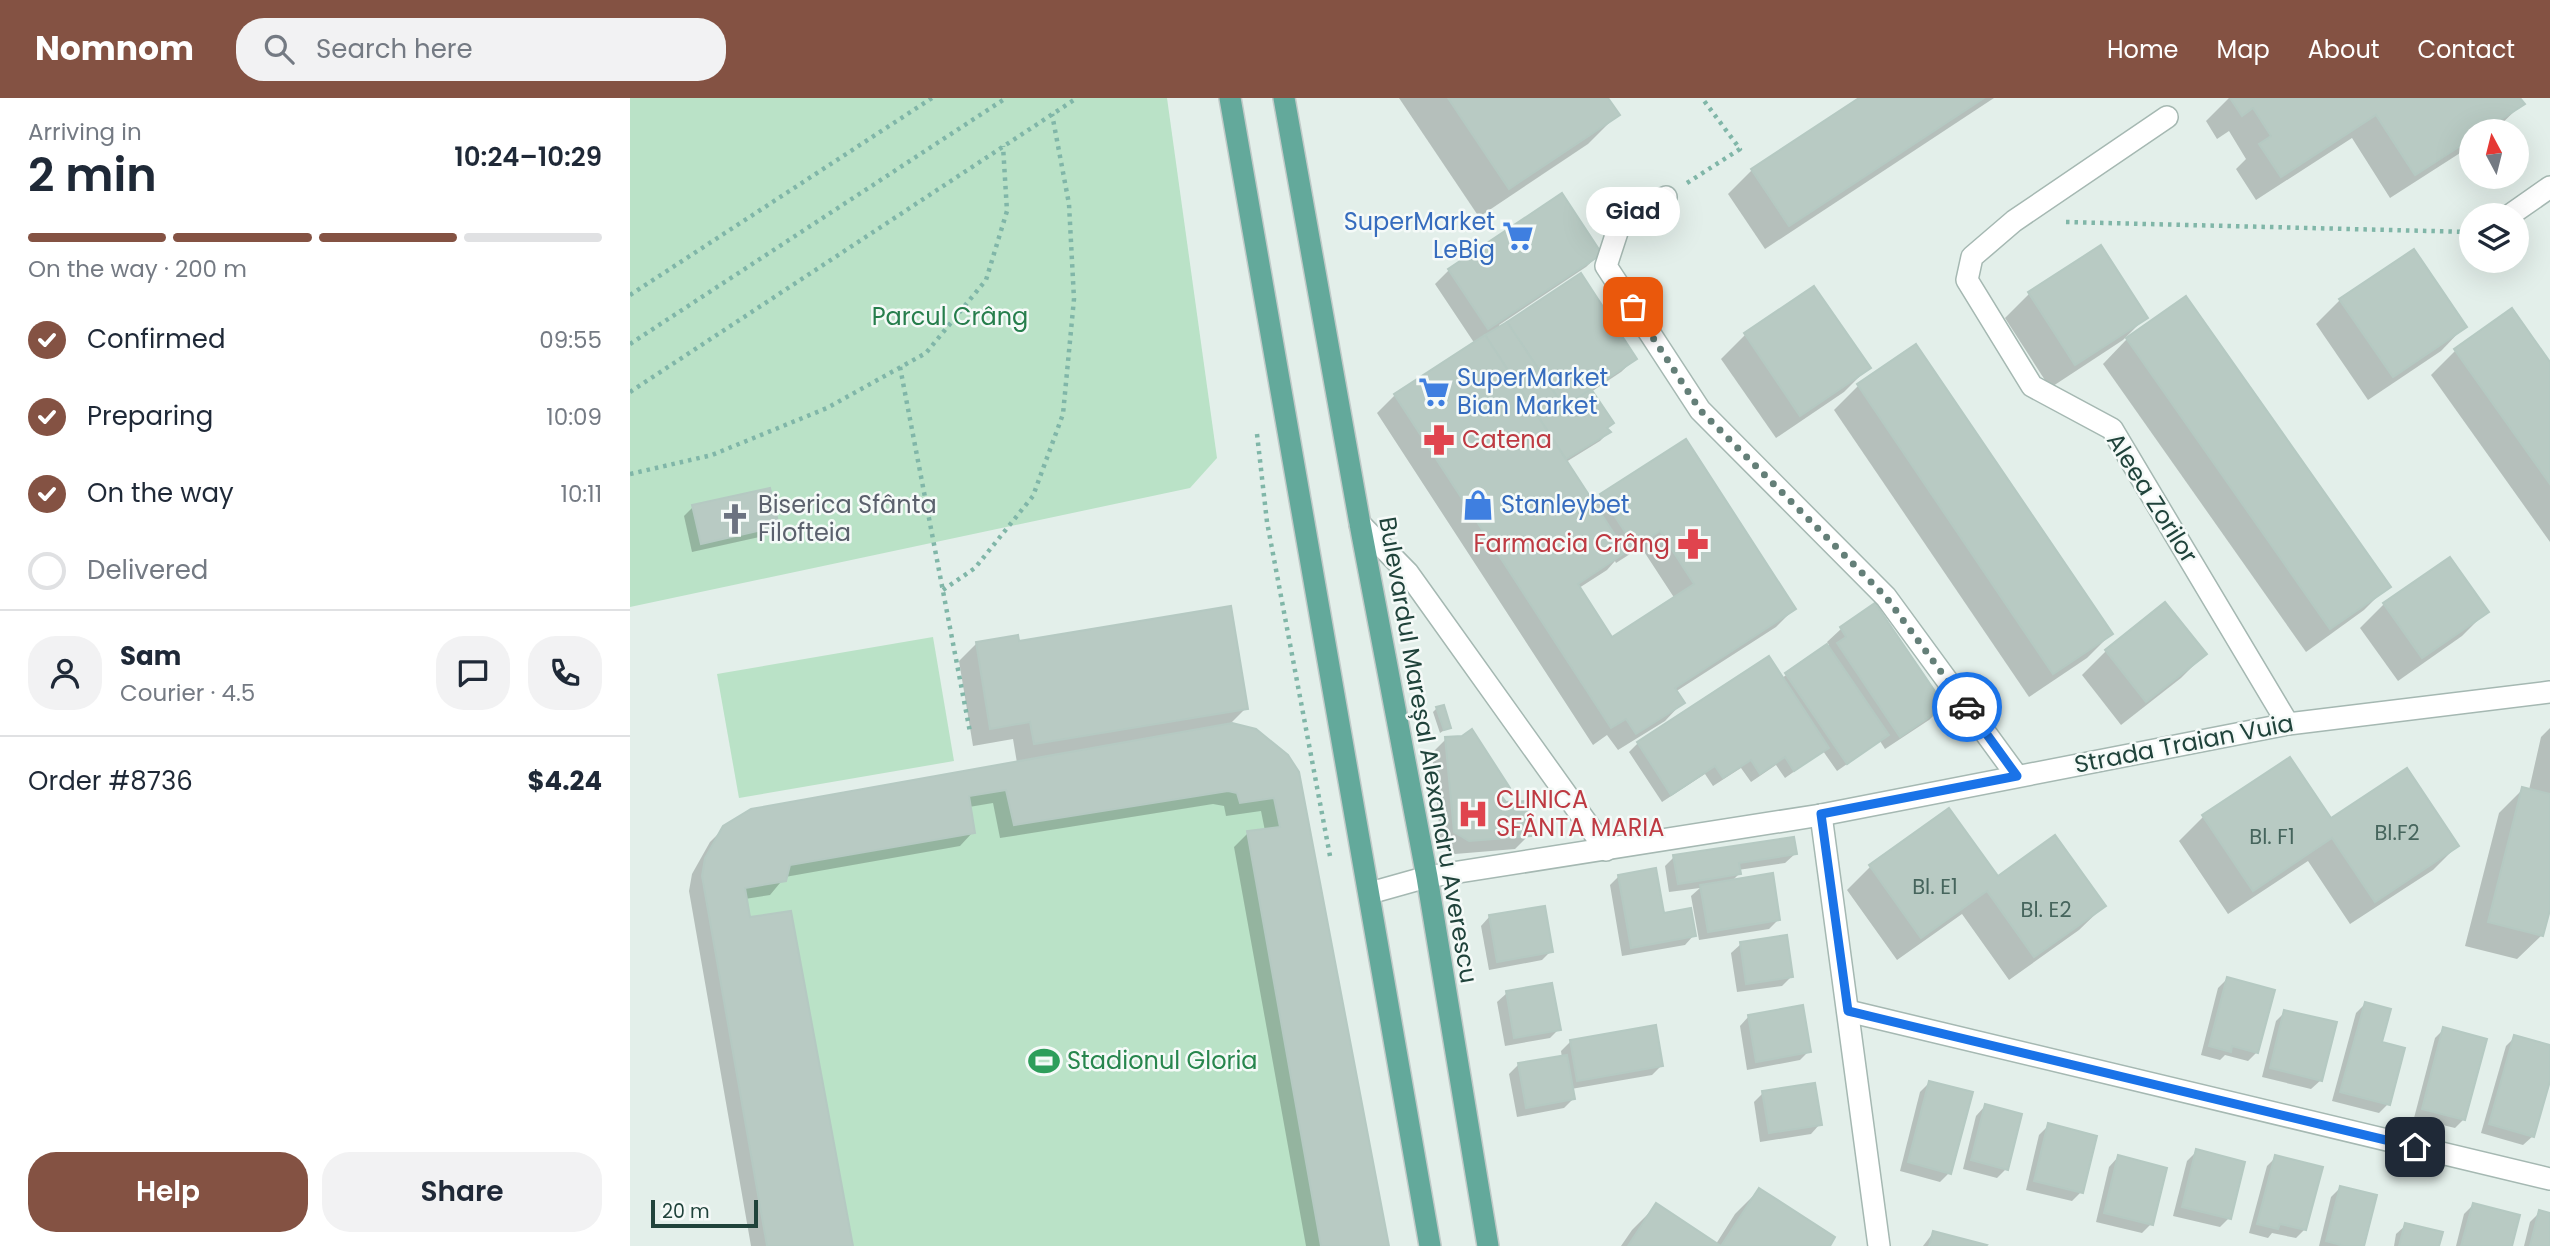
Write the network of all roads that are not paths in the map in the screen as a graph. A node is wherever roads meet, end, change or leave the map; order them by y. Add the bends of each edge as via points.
1 (1230, 98) edge
2 (1284, 98) edge
3 (2167, 117) dead end
4 (2548, 194) edge
5 (1666, 197) road end
6 (2529, 204) edge
7 (1360, 524) junction
8 (2550, 692) edge
9 (2288, 724) junction
10 (2017, 776) junction
11 (1821, 814) junction
12 (1606, 850) junction
13 (1427, 877) junction
14 (1370, 892) junction
15 (1848, 1011) junction
16 (2550, 1179) edge
17 (1430, 1246) edge
18 (1488, 1246) edge
19 (1879, 1246) edge

1 - 14 main road
2 - 7 main road, Bulevardul Mareșal Alexandru Averescu
3 - 9 street, Aleea Zorilor via 2014,221 1972,257 1967,280 2032,386 2112,429
4 - 6 street
5 - 10 street via 1619,226 1606,266 1700,410 1886,597
7 - 12 street via 1408,573
7 - 13 main road, Bulevardul Mareșal Alexandru Averescu
8 - 9 street, Strada Traian Vuia
9 - 10 street, Strada Traian Vuia
10 - 11 street, Strada Traian Vuia
11 - 12 street, Strada Traian Vuia
11 - 15 street
12 - 13 street, Strada Traian Vuia
13 - 14 street, Strada Traian Vuia
13 - 18 main road, Bulevardul Mareșal Alexandru Averescu
14 - 17 main road
15 - 16 street
15 - 19 street

